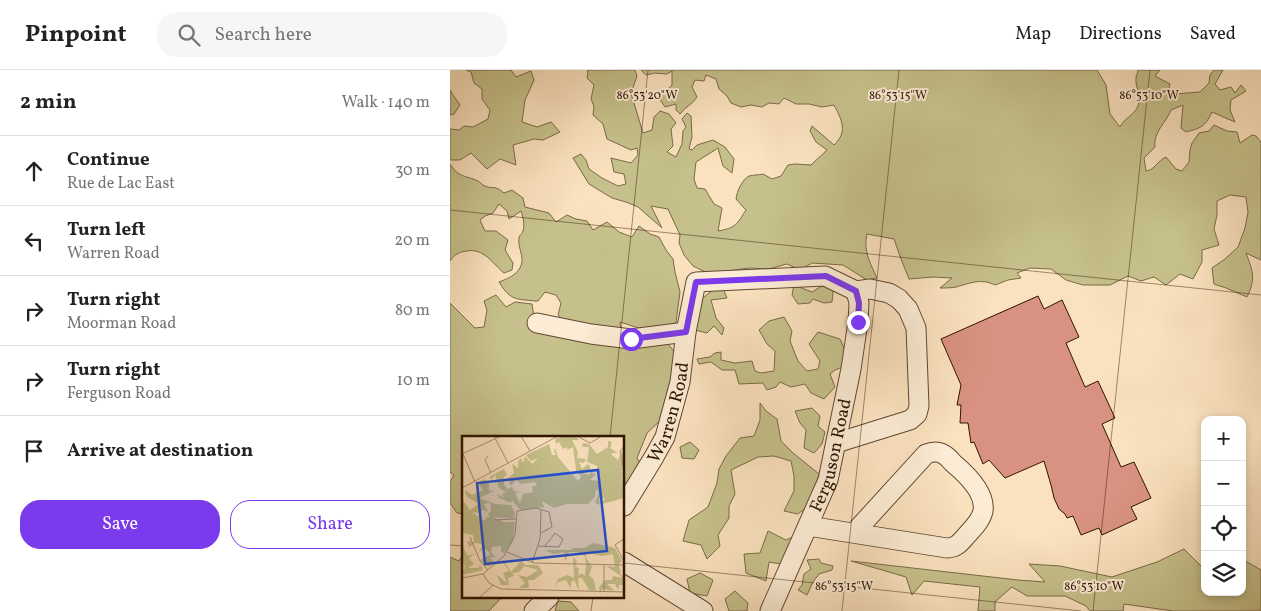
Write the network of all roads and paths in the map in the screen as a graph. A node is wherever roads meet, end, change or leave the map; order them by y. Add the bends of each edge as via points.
1 (856, 291) junction
2 (537, 323) dead end
3 (686, 332) junction
4 (836, 443) junction
5 (625, 504) edge
6 (808, 526) junction
7 (854, 533) junction
8 (625, 563) edge
9 (547, 598) edge
10 (534, 611) edge
11 (702, 611) edge
12 (770, 611) edge

1 - 3 street, Warren Road via 826,276 696,282
1 - 4 street, Ferguson Road via 859,303 852,369
1 - 4 street via 870,289 889,293 908,309 916,328 919,406 917,414 910,420
2 - 3 street via 631,339
3 - 5 street, Warren Road via 680,382 665,438
4 - 6 street, Ferguson Road via 828,480
6 - 7 street
6 - 12 street, Ferguson Road
7 - 7 street via 951,548 978,522 983,510 982,500 964,473 943,454 932,452 926,454
8 - 11 street
9 - 10 street

